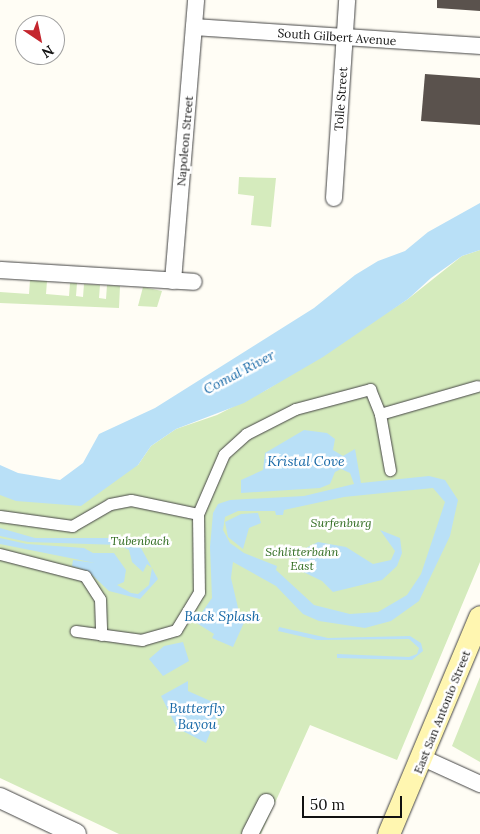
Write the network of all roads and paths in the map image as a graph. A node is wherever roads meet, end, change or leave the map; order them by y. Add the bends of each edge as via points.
1 (196, 0) edge
2 (347, 0) edge
3 (194, 27) junction
4 (345, 37) junction
5 (480, 46) edge
6 (334, 198) dead end
7 (0, 270) edge
8 (173, 281) junction
9 (194, 282) dead end
10 (477, 386) dead end
11 (380, 414) junction
12 (390, 470) dead end
13 (198, 514) junction
14 (0, 516) edge
15 (0, 554) edge
16 (480, 617) edge
17 (76, 631) dead end
18 (101, 635) junction
19 (423, 758) junction
20 (480, 784) edge
21 (0, 798) edge
22 (266, 802) dead end
23 (76, 834) edge
24 (250, 834) edge
25 (389, 834) edge

1 - 3 street, Napoleon Street
2 - 4 street, Tolle Street
3 - 4 street, South Gilbert Avenue
3 - 8 street, Napoleon Street
4 - 5 street, South Gilbert Avenue
4 - 6 street, Tolle Street
7 - 8 street
8 - 9 street
10 - 11 street
11 - 12 street
11 - 13 street via 370,389 295,410 246,434 224,454
13 - 14 street via 131,500 110,504 72,526
13 - 18 street via 200,592 176,630 142,640
15 - 18 street via 85,576 100,599
16 - 19 main road, East San Antonio Street
17 - 18 street
19 - 20 street
19 - 25 main road, East San Antonio Street
21 - 23 street
22 - 24 street

